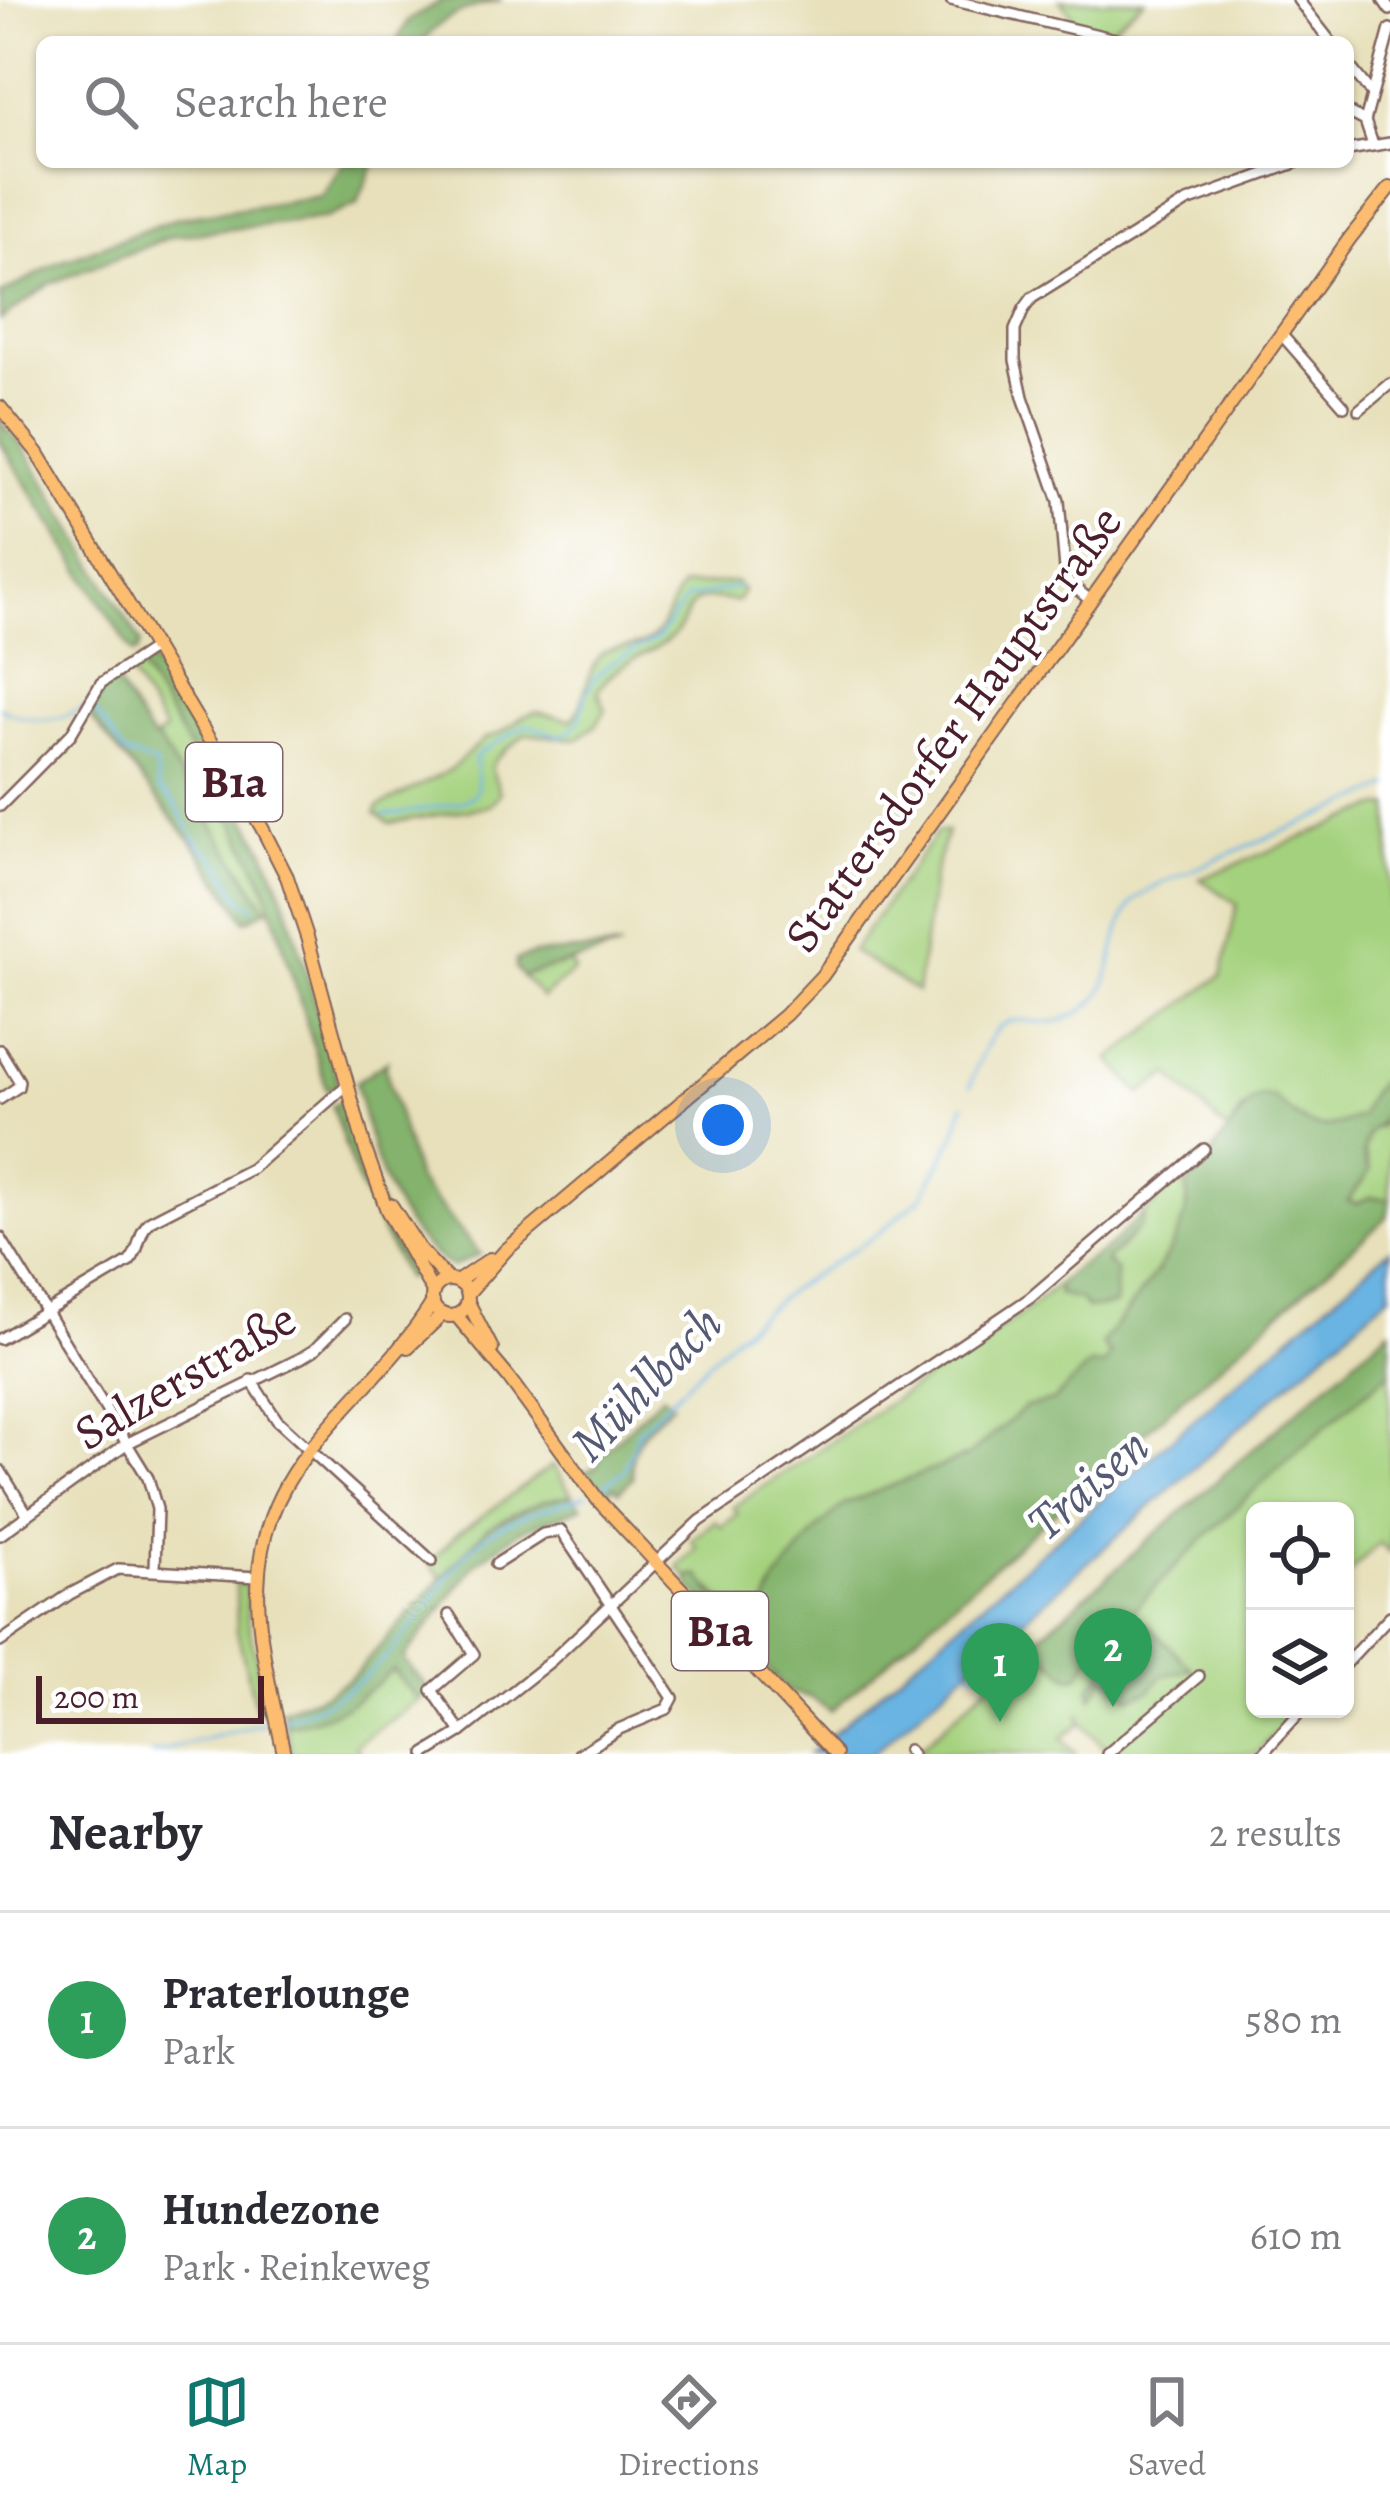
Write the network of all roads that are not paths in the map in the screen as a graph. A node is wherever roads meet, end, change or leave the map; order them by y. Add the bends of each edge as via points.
1 (951, 0) edge
2 (1298, 0) edge
3 (1383, 0) edge
4 (1390, 10) edge
5 (1390, 29) edge
6 (1103, 36) edge
7 (1326, 36) edge
8 (1354, 72) edge
9 (1372, 94) junction
10 (1354, 115) edge
11 (1365, 121) junction
12 (1373, 145) junction
13 (1389, 145) edge
14 (1354, 149) edge
15 (1279, 168) edge
16 (1389, 191) edge
17 (1281, 334) junction
18 (1390, 384) edge
19 (1344, 406) dead end
20 (0, 407) edge
21 (1359, 410) dead end
22 (1091, 602) junction
23 (154, 648) junction
24 (0, 806) edge
25 (0, 1050) edge
26 (347, 1085) junction
27 (0, 1100) edge
28 (1204, 1150) dead end
29 (390, 1209) junction
30 (0, 1237) edge
31 (506, 1250) junction
32 (453, 1281) junction
33 (433, 1297) junction
34 (468, 1298) junction
35 (47, 1311) junction
36 (450, 1315) junction
37 (345, 1319) dead end
38 (0, 1339) edge
39 (397, 1355) junction
40 (508, 1377) junction
41 (250, 1380) junction
42 (126, 1444) junction
43 (310, 1449) junction
44 (0, 1470) edge
45 (28, 1515) junction
46 (0, 1535) edge
47 (432, 1561) dead end
48 (653, 1561) junction
49 (496, 1564) dead end
50 (155, 1568) junction
51 (257, 1577) junction
52 (611, 1604) junction
53 (449, 1615) dead end
54 (1390, 1616) edge
55 (0, 1642) edge
56 (1354, 1654) edge
57 (1199, 1676) dead end
58 (1295, 1718) edge
59 (461, 1732) junction
60 (284, 1754) edge
61 (425, 1754) edge
62 (579, 1754) edge
63 (835, 1754) edge
64 (1107, 1754) edge
65 (1262, 1754) edge

1 - 6 street
2 - 7 street
3 - 4 street
5 - 9 street
8 - 9 street
9 - 11 street
10 - 11 street
11 - 12 street
12 - 13 street
12 - 14 street
15 - 22 street via 1144,225 1032,298 1019,319 1015,360 1059,501 1066,580
16 - 17 main road, Stattersdorfer Hauptstraße
17 - 19 street
17 - 22 main road, Stattersdorfer Hauptstraße
18 - 21 street
20 - 23 main road, B1a via 38,453
22 - 31 main road, Stattersdorfer Hauptstraße via 822,976
23 - 24 street via 107,677 63,743
23 - 26 main road, B1a via 287,877
25 - 27 street via 19,1079
26 - 29 main road, B1a
26 - 35 street via 270,1156 150,1221 129,1262
28 - 48 street via 1030,1298 745,1487
29 - 32 main road, B1a
29 - 33 main road, B1a
30 - 35 street
31 - 32 main road, Stattersdorfer Hauptstraße
31 - 34 main road, Stattersdorfer Hauptstraße
32 - 33 main road, Stattersdorfer Hauptstraße
32 - 34 main road, B1a
33 - 36 main road, B1a
33 - 39 main road, Stattersdorfer Hauptstraße
34 - 36 main road, Stattersdorfer Hauptstraße
34 - 40 main road, B1a
35 - 38 street
35 - 42 street
36 - 39 main road, Stattersdorfer Hauptstraße
36 - 40 main road, B1a
37 - 41 street, Salzerstraße via 314,1350
39 - 43 main road
40 - 48 main road, B1a via 586,1487
41 - 42 street, Salzerstraße
41 - 43 street
42 - 45 street, Salzerstraße
42 - 50 street via 155,1496
43 - 47 street
43 - 51 main road via 275,1504
44 - 45 street
45 - 46 street, Salzerstraße
48 - 52 street
48 - 63 main road, B1a
49 - 52 street via 543,1534 561,1532
50 - 51 street
50 - 55 street via 102,1576
51 - 60 main road via 256,1612
52 - 59 street
52 - 62 street via 673,1697 667,1709
53 - 59 street via 474,1652 432,1690
54 - 56 street
57 - 64 street
58 - 65 street
59 - 61 street

